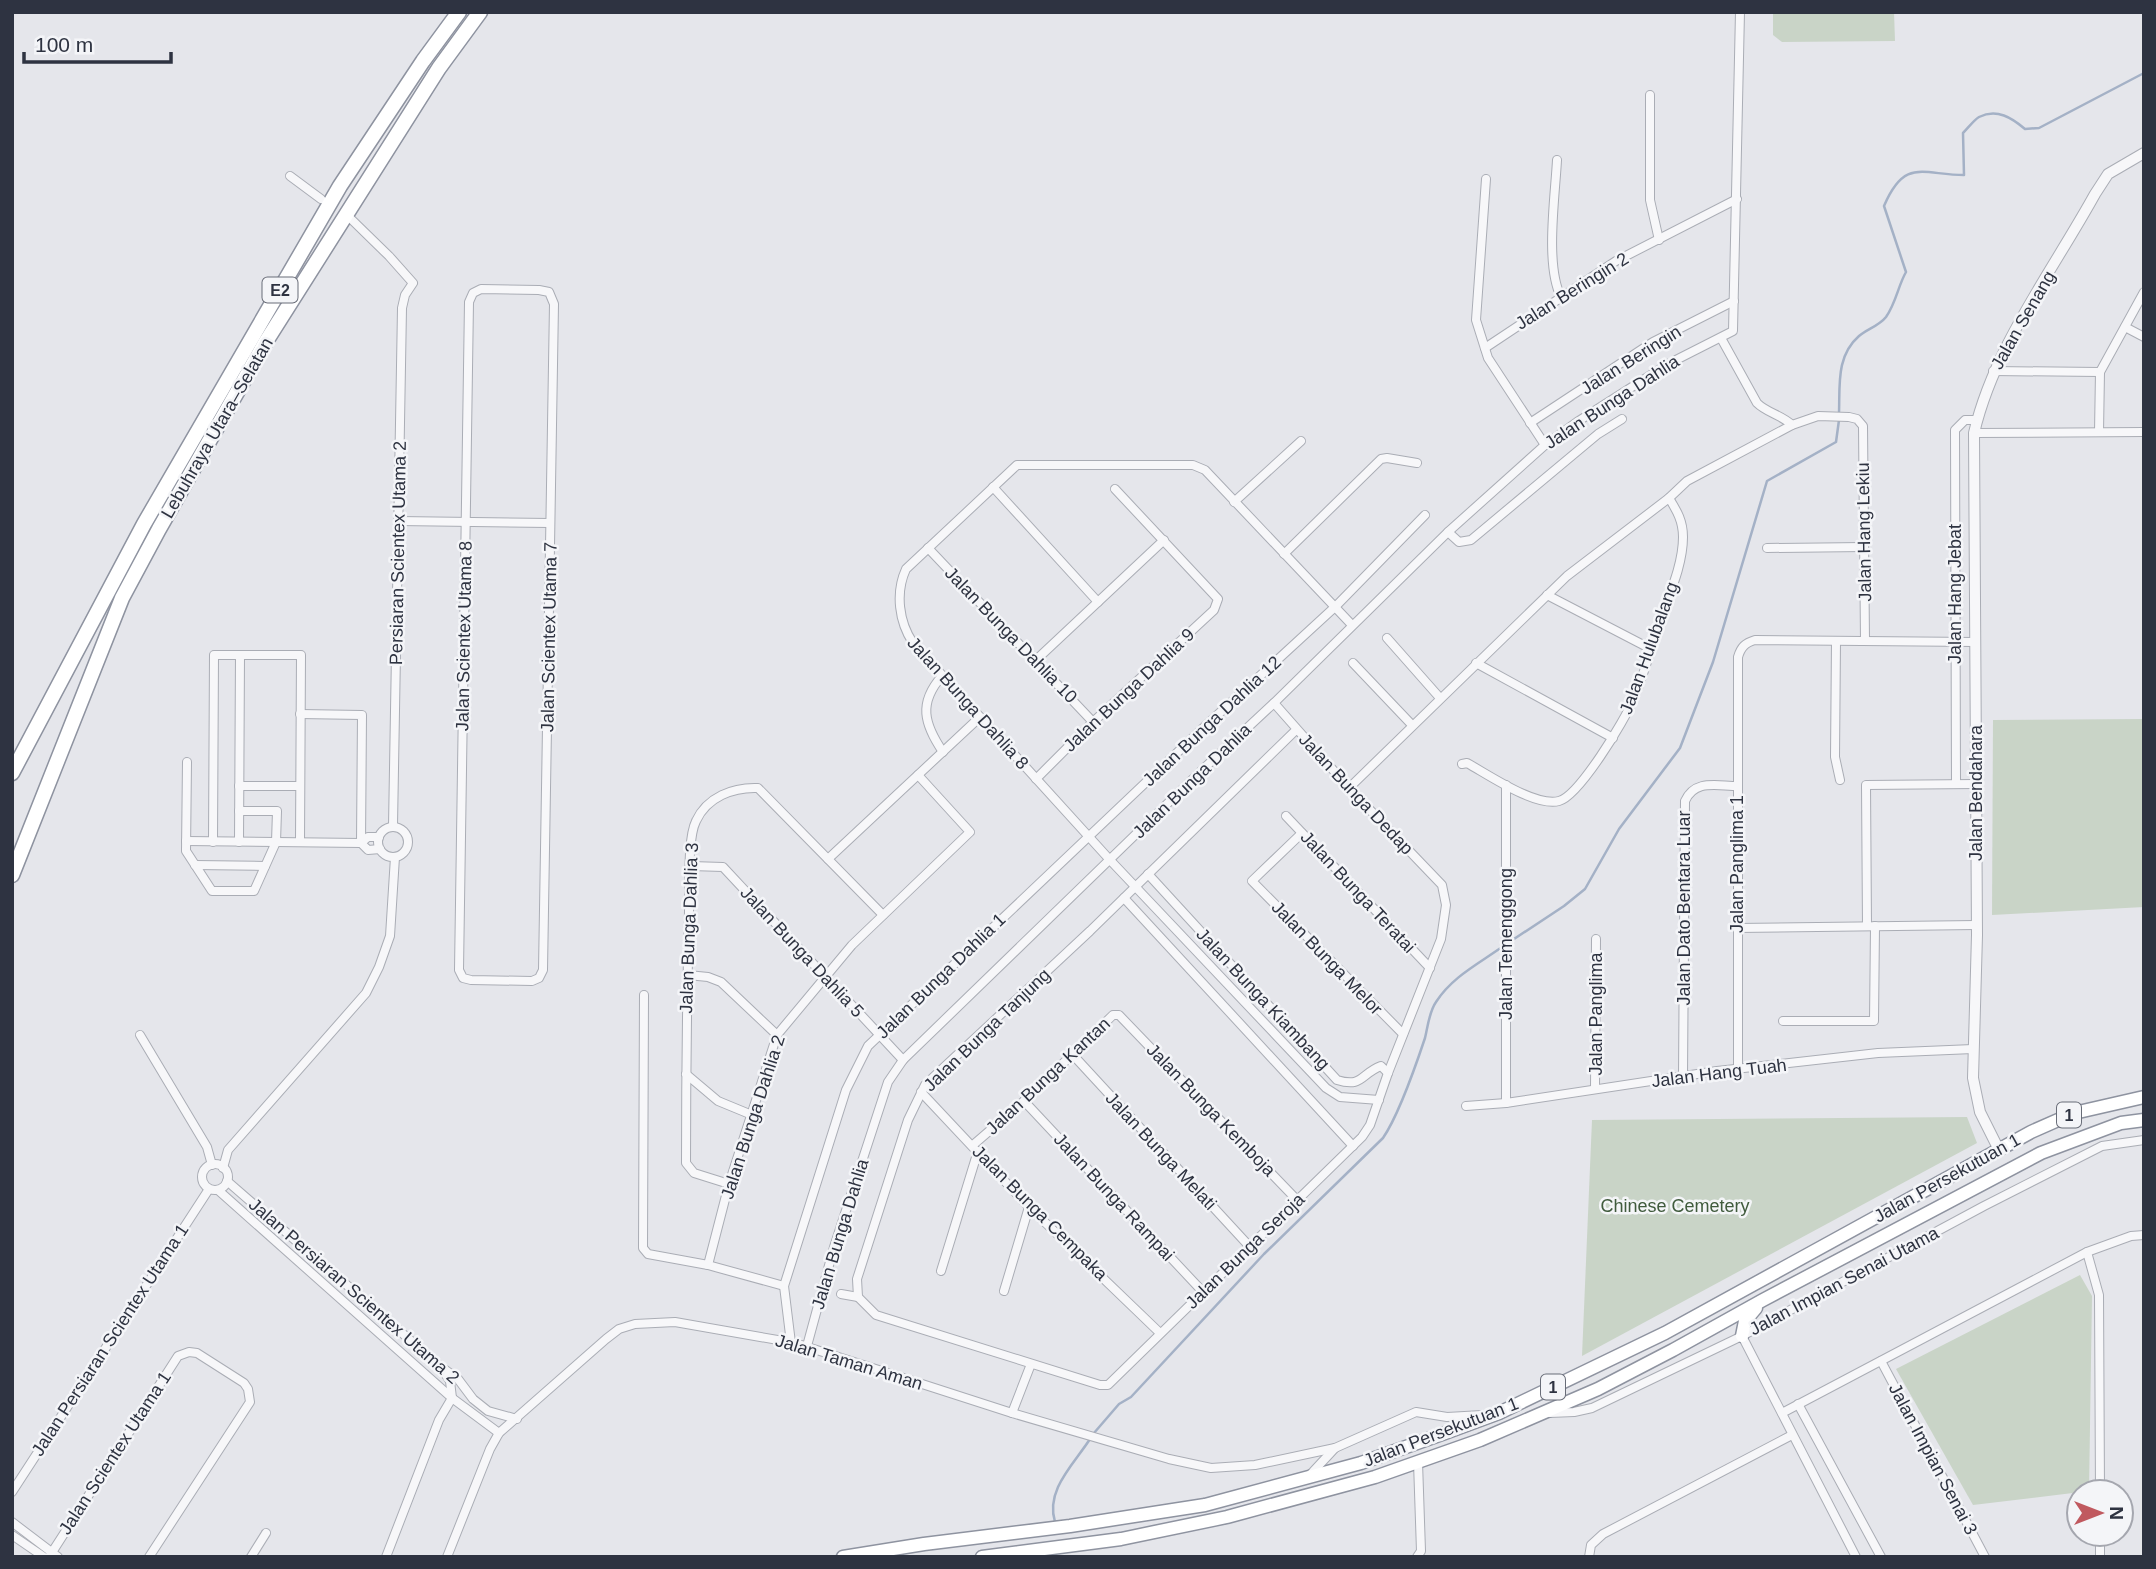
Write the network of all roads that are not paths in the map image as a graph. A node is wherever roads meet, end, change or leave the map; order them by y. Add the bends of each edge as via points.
1 (459, 12) edge
2 (480, 12) edge
3 (1740, 12) edge
4 (1650, 94) dead end
5 (2144, 153) edge
6 (1557, 160) dead end
7 (289, 176) dead end
8 (1486, 179) dead end
9 (321, 199) dead end
10 (1737, 200) junction
11 (350, 218) dead end
12 (1659, 240) junction
13 (2144, 292) edge
14 (1560, 297) junction
15 (1734, 301) junction
16 (469, 302) joint
17 (2124, 327) junction
18 (2144, 337) edge
19 (1721, 338) junction
20 (1485, 348) junction
21 (1993, 371) junction
22 (2100, 372) junction
23 (1622, 419) dead end
24 (1977, 420) junction
25 (1530, 423) junction
26 (1792, 425) junction
27 (2099, 432) junction
28 (2144, 432) edge
29 (1974, 433) junction
30 (1301, 441) dead end
31 (1545, 445) junction
32 (1417, 463) dead end
33 (993, 487) junction
34 (1115, 489) dead end
35 (1669, 498) junction
36 (1234, 502) junction
37 (1425, 514) dead end
38 (398, 521) junction
39 (466, 522) junction
40 (550, 523) junction
41 (1448, 532) junction
42 (1164, 540) junction
43 (1864, 547) junction
44 (928, 548) junction
45 (1767, 548) dead end
46 (1284, 554) junction
47 (1547, 595) junction
48 (1098, 602) junction
49 (1336, 607) junction
50 (1353, 625) junction
51 (1387, 638) dead end
52 (1836, 641) junction
53 (1865, 641) junction
54 (1956, 641) junction
55 (1975, 642) junction
56 (1651, 649) junction
57 (240, 655) junction
58 (1035, 660) junction
59 (1353, 663) dead end
60 (1476, 663) junction
61 (942, 676) junction
62 (1440, 698) junction
63 (1274, 703) junction
64 (300, 714) junction
65 (980, 718) junction
66 (1093, 722) junction
67 (1412, 726) junction
68 (1296, 730) junction
69 (1613, 738) junction
70 (943, 752) junction
71 (187, 762) dead end
72 (1462, 764) dead end
73 (12, 773) edge
74 (918, 775) junction
75 (1036, 779) junction
76 (1840, 780) dead end
77 (1956, 784) junction
78 (1975, 784) junction
79 (1506, 785) junction
80 (239, 786) junction
81 (300, 786) junction
82 (1738, 786) junction
83 (1349, 788) junction
84 (239, 811) junction
85 (1286, 816) dead end
86 (393, 826) junction
87 (1302, 832) junction
88 (379, 837) junction
89 (1088, 837) junction
90 (186, 841) junction
91 (213, 842) junction
92 (239, 842) junction
93 (276, 842) junction
94 (300, 842) junction
95 (361, 843) junction
96 (380, 849) junction
97 (395, 857) junction
98 (828, 859) junction
99 (1110, 860) junction
100 (195, 865) junction
101 (265, 866) junction
102 (691, 866) junction
103 (1148, 874) junction
104 (12, 875) edge
105 (1440, 883) joint
106 (1135, 887) junction
107 (1124, 898) junction
108 (883, 915) junction
109 (1976, 925) junction
110 (1871, 926) junction
111 (1737, 928) junction
112 (1596, 939) dead end
113 (1430, 968) junction
114 (543, 970) joint
115 (825, 974) junction
116 (688, 975) junction
117 (644, 995) dead end
118 (1125, 1019) joint
119 (1783, 1021) dead end
120 (879, 1034) junction
121 (1402, 1034) junction
122 (140, 1035) dead end
123 (777, 1035) junction
124 (1973, 1049) junction
125 (1073, 1055) junction
126 (903, 1060) junction
127 (1738, 1070) junction
128 (1388, 1073) junction
129 (686, 1074) junction
130 (1683, 1076) junction
131 (1595, 1088) junction
132 (921, 1092) junction
133 (2144, 1097) edge
134 (1379, 1100) junction
135 (1024, 1101) junction
136 (1506, 1103) junction
137 (1466, 1106) dead end
138 (752, 1115) junction
139 (2144, 1120) edge
140 (2144, 1140) edge
141 (1353, 1146) junction
142 (976, 1148) junction
143 (1998, 1148) junction
144 (212, 1165) junction
145 (223, 1168) junction
146 (227, 1181) junction
147 (729, 1184) junction
148 (214, 1189) junction
149 (1297, 1200) junction
150 (1030, 1207) junction
151 (2144, 1234) edge
152 (1250, 1247) junction
153 (2087, 1252) junction
154 (708, 1265) junction
155 (941, 1271) dead end
156 (784, 1286) junction
157 (1004, 1291) dead end
158 (1203, 1293) junction
159 (841, 1294) dead end
160 (858, 1297) junction
161 (1763, 1300) junction
162 (1160, 1333) junction
163 (1742, 1336) junction
164 (791, 1343) junction
165 (807, 1346) junction
166 (1881, 1361) junction
167 (1031, 1364) junction
168 (440, 1366) junction
169 (452, 1398) junction
170 (1798, 1404) junction
171 (1012, 1413) junction
172 (1499, 1413) junction
173 (1541, 1413) junction
174 (1782, 1413) junction
175 (517, 1419) junction
176 (499, 1433) junction
177 (1793, 1435) junction
178 (1335, 1448) junction
179 (1419, 1462) junction
180 (1309, 1476) junction
181 (2100, 1478) edge
182 (12, 1492) edge
183 (12, 1522) edge
184 (266, 1533) dead end
185 (12, 1535) edge
186 (1420, 1555) edge
187 (50, 1556) edge
188 (149, 1557) edge
189 (251, 1557) edge
190 (386, 1557) edge
191 (448, 1557) edge
192 (843, 1557) edge
193 (982, 1557) edge
194 (1589, 1557) edge
195 (1856, 1557) edge
196 (1881, 1557) edge
197 (1985, 1557) edge

1 - 73 highway, Lebuhraya Utara–Selatan / E2 via 327,210 144,524
2 - 104 highway, Lebuhraya Utara–Selatan / E2 via 439,68 265,343 153,540 122,598
3 - 10 street
4 - 12 street via 1650,200
5 - 21 street, Jalan Senang via 2108,174
6 - 14 street via 1553,267
7 - 9 street
8 - 20 street via 1476,320
10 - 12 street, Jalan Beringin 2
10 - 15 street
11 - 38 street, Persiaran Scientex Utama 2 via 413,283 402,308
12 - 14 street, Jalan Beringin 2
13 - 17 street
14 - 20 street, Jalan Beringin 2
15 - 19 street, Jalan Bunga Dahlia via 1735,328
15 - 25 street, Jalan Beringin via 1653,342
16 - 39 street, Jalan Scientex Utama 8
16 - 40 street, Jalan Scientex Utama 7 via 481,289 539,290 549,292 554,304
17 - 18 street
17 - 22 street
19 - 26 street via 1757,403
19 - 31 street, Jalan Bunga Dahlia via 1668,364
20 - 25 street
21 - 22 street
21 - 24 street, Jalan Senang
22 - 27 street
23 - 41 street via 1598,433 1471,540 1459,542
24 - 29 street, Jalan Senang
24 - 54 street, Jalan Hang Jebat via 1965,421 1955,430
25 - 31 street
26 - 35 street via 1687,481
26 - 43 street, Jalan Hang Lekiu via 1818,416 1849,417 1862,424
27 - 28 street
27 - 29 street
29 - 55 street, Jalan Bendahara
30 - 36 street
31 - 41 street, Jalan Bunga Dahlia
32 - 46 street via 1381,459
33 - 36 street, Jalan Bunga Dahlia 8 via 1017,465 1193,465 1205,470
33 - 44 street, Jalan Bunga Dahlia 8
33 - 48 street
34 - 42 street
35 - 47 street
35 - 56 street, Jalan Hulubalang via 1680,517 1683,540
36 - 46 street, Jalan Bunga Dahlia 8
37 - 49 street, Jalan Bunga Dahlia 12
38 - 39 street
38 - 86 street, Persiaran Scientex Utama 2
39 - 40 street
39 - 114 street, Jalan Scientex Utama 8 via 459,970 463,978 471,980 532,981
40 - 114 street, Jalan Scientex Utama 7
41 - 50 street, Jalan Bunga Dahlia
42 - 48 street
42 - 66 street, Jalan Bunga Dahlia 9 via 1218,599 1214,610
43 - 45 street
43 - 53 street, Jalan Hang Lekiu
44 - 58 street, Jalan Bunga Dahlia 10
44 - 61 street, Jalan Bunga Dahlia 8 via 906,569 900,611 904,631
46 - 49 street, Jalan Bunga Dahlia 8
47 - 56 street
47 - 60 street
48 - 58 street
49 - 50 street, Jalan Bunga Dahlia 8
49 - 89 street, Jalan Bunga Dahlia 12
50 - 63 street, Jalan Bunga Dahlia
51 - 62 street
52 - 53 street
52 - 76 street via 1835,757
52 - 82 street, Jalan Panglima 1 via 1755,640 1744,644 1738,657
53 - 54 street
54 - 55 street
54 - 77 street, Jalan Hang Jebat
55 - 78 street, Jalan Bendahara
56 - 69 street, Jalan Hulubalang via 1634,699
57 - 64 street via 301,655
57 - 80 street
57 - 91 street via 214,654
58 - 66 street, Jalan Bunga Dahlia 10
59 - 67 street
60 - 62 street
60 - 69 street
61 - 65 street, Jalan Bunga Dahlia 8
61 - 70 street via 927,696 926,713
62 - 67 street
63 - 68 street, Jalan Bunga Dedap
63 - 99 street, Jalan Bunga Dahlia
64 - 81 street
64 - 95 street via 362,715
65 - 70 street
65 - 75 street, Jalan Bunga Dahlia 8
66 - 75 street, Jalan Bunga Dahlia 9
67 - 83 street
68 - 83 street, Jalan Bunga Dedap
68 - 103 street, Jalan Bunga Tanjung
69 - 79 street, Jalan Hulubalang via 1563,800 1539,800
70 - 74 street
71 - 90 street
72 - 79 street
74 - 98 street
74 - 108 street, Jalan Bunga Dahlia 2 via 970,832
75 - 89 street, Jalan Bunga Dahlia 8
77 - 78 street
77 - 110 street via 1866,785
78 - 109 street, Jalan Bendahara
79 - 136 street, Jalan Temenggong
80 - 81 street
80 - 84 street
81 - 94 street
82 - 111 street, Jalan Panglima 1
82 - 130 street, Jalan Dato Bentara Luar via 1699,786 1689,791 1685,801
83 - 105 street, Jalan Bunga Dedap
84 - 92 street
84 - 93 street via 277,811
85 - 87 street, Jalan Bunga Teratai
86 - 88 street
86 - 97 street via 406,832 409,840 408,848
87 - 113 street, Jalan Bunga Teratai
87 - 121 street, Jalan Bunga Melor via 1252,881
88 - 95 street
88 - 96 street
89 - 99 street, Jalan Bunga Dahlia 8
89 - 120 street, Jalan Bunga Dahlia 1
90 - 91 street
90 - 100 street
91 - 92 street
92 - 93 street
93 - 94 street
93 - 101 street
94 - 95 street
95 - 96 street via 368,850
96 - 97 street
97 - 145 street via 390,936 366,993 228,1150
98 - 102 street, Jalan Bunga Dahlia 3 via 758,788 740,787 703,810 692,832
98 - 108 street, Jalan Bunga Dahlia 3
99 - 106 street, Jalan Bunga Dahlia 8
99 - 126 street, Jalan Bunga Dahlia
100 - 101 street
100 - 101 street via 212,891 254,891
102 - 115 street, Jalan Bunga Dahlia 5 via 723,867
102 - 116 street, Jalan Bunga Dahlia 3
103 - 106 street, Jalan Bunga Tanjung
103 - 128 street, Jalan Bunga Kiambang via 1337,1080 1359,1082 1381,1066
105 - 113 street, Jalan Bunga Seroja via 1445,919
106 - 107 street, Jalan Bunga Tanjung
106 - 134 street, Jalan Bunga Dahlia 8 via 1326,1088 1340,1097
107 - 132 street, Jalan Bunga Tanjung
107 - 141 street, Jalan Bunga Kiambang
108 - 115 street, Jalan Bunga Dahlia 2
109 - 110 street
109 - 124 street, Jalan Bendahara
110 - 111 street
110 - 119 street via 1874,1021
111 - 127 street, Jalan Panglima 1
112 - 131 street, Jalan Panglima
113 - 121 street, Jalan Bunga Seroja
115 - 120 street, Jalan Bunga Dahlia 5
115 - 123 street, Jalan Bunga Dahlia 2
116 - 123 street via 720,982
116 - 129 street, Jalan Bunga Dahlia 3
117 - 154 street via 643,1248 648,1254
118 - 125 street, Jalan Bunga Kantan via 1113,1015
118 - 149 street, Jalan Bunga Kemboja
120 - 126 street, Jalan Bunga Dahlia 5
120 - 156 street, Jalan Bunga Dahlia 1 via 846,1090
121 - 128 street, Jalan Bunga Seroja
122 - 144 street via 207,1147
123 - 138 street, Jalan Bunga Dahlia 2
124 - 127 street, Jalan Hang Tuah via 1878,1053
124 - 143 street, Jalan Bendahara via 1978,1106
125 - 135 street, Jalan Bunga Kantan
125 - 152 street, Jalan Bunga Melati
126 - 165 street, Jalan Bunga Dahlia via 888,1082
127 - 130 street, Jalan Hang Tuah
128 - 134 street, Jalan Bunga Seroja
129 - 138 street via 718,1101
129 - 147 street, Jalan Bunga Dahlia 3 via 687,1163 694,1172
130 - 131 street, Jalan Hang Tuah
131 - 136 street, Jalan Hang Tuah
132 - 142 street, Jalan Bunga Cempaka
132 - 160 street, Jalan Bunga Tanjung via 908,1119 857,1279
133 - 143 highway, Jalan Persekutuan 1 / 1 via 2074,1113
134 - 141 street, Jalan Bunga Seroja via 1370,1125
135 - 142 street, Jalan Bunga Kantan
135 - 158 street, Jalan Bunga Rampai
136 - 137 street, Jalan Hang Tuah
138 - 147 street, Jalan Bunga Dahlia 2
139 - 161 highway, Jalan Persekutuan 1 / 1 via 2121,1123 2041,1153
140 - 163 street, Jalan Impian Senai Utama via 2102,1146
141 - 149 street, Jalan Bunga Seroja
142 - 150 street, Jalan Bunga Cempaka
142 - 155 street
143 - 172 highway, Jalan Persekutuan 1 / 1 via 1665,1333
144 - 145 street
144 - 148 street via 202,1174 202,1181
145 - 146 street
146 - 148 street
146 - 168 street, Jalan Persiaran Scientex Utama 2
147 - 154 street, Jalan Bunga Dahlia 2
148 - 169 street, Jalan Persiaran Scientex Utama 2
148 - 182 street, Jalan Persiaran Scientex Utama 1
149 - 152 street, Jalan Bunga Seroja
150 - 157 street
150 - 162 street, Jalan Bunga Cempaka
151 - 153 street
152 - 158 street, Jalan Bunga Seroja
153 - 166 street
153 - 181 street via 2099,1295
154 - 156 street
156 - 164 street, Jalan Bunga Dahlia 1
158 - 162 street, Jalan Bunga Seroja
159 - 160 street
160 - 167 street, Jalan Bunga Seroja via 876,1315
161 - 163 highway via 1745,1321
161 - 173 highway, Jalan Persekutuan 1 / 1 via 1663,1356
162 - 167 street, Jalan Bunga Seroja via 1108,1385
163 - 173 street, Jalan Impian Senai Utama via 1592,1408
163 - 174 street
164 - 165 street, Jalan Taman Aman
164 - 175 street, Jalan Taman Aman via 675,1322 635,1324 606,1339
165 - 171 street, Jalan Taman Aman
166 - 170 street
166 - 197 street, Jalan Impian Senai 3
167 - 171 street
168 - 169 street via 450,1381
168 - 175 street, Jalan Persiaran Scientex Utama 2 via 488,1411
169 - 176 street, Jalan Persiaran Scientex Utama 2
169 - 190 street via 439,1420
170 - 174 street
170 - 196 street
171 - 178 street, Jalan Taman Aman via 1211,1468 1255,1465
172 - 178 street via 1463,1417 1416,1412
172 - 180 highway, Jalan Persekutuan 1 / 1 via 1361,1463
173 - 179 highway, Jalan Persekutuan 1 / 1
174 - 177 street
175 - 176 street, Jalan Taman Aman
176 - 191 street, Jalan Taman Aman
177 - 194 street via 1602,1534 1591,1545
177 - 195 street
178 - 180 street
179 - 186 street
179 - 193 highway, Jalan Persekutuan 1 / 1 via 1227,1517 1121,1539
180 - 192 highway, Jalan Persekutuan 1 / 1 via 1205,1505
183 - 187 street
184 - 189 street
185 - 187 street
187 - 188 street, Jalan Scientex Utama 1 via 178,1356 197,1353 244,1383 250,1395 247,1408

